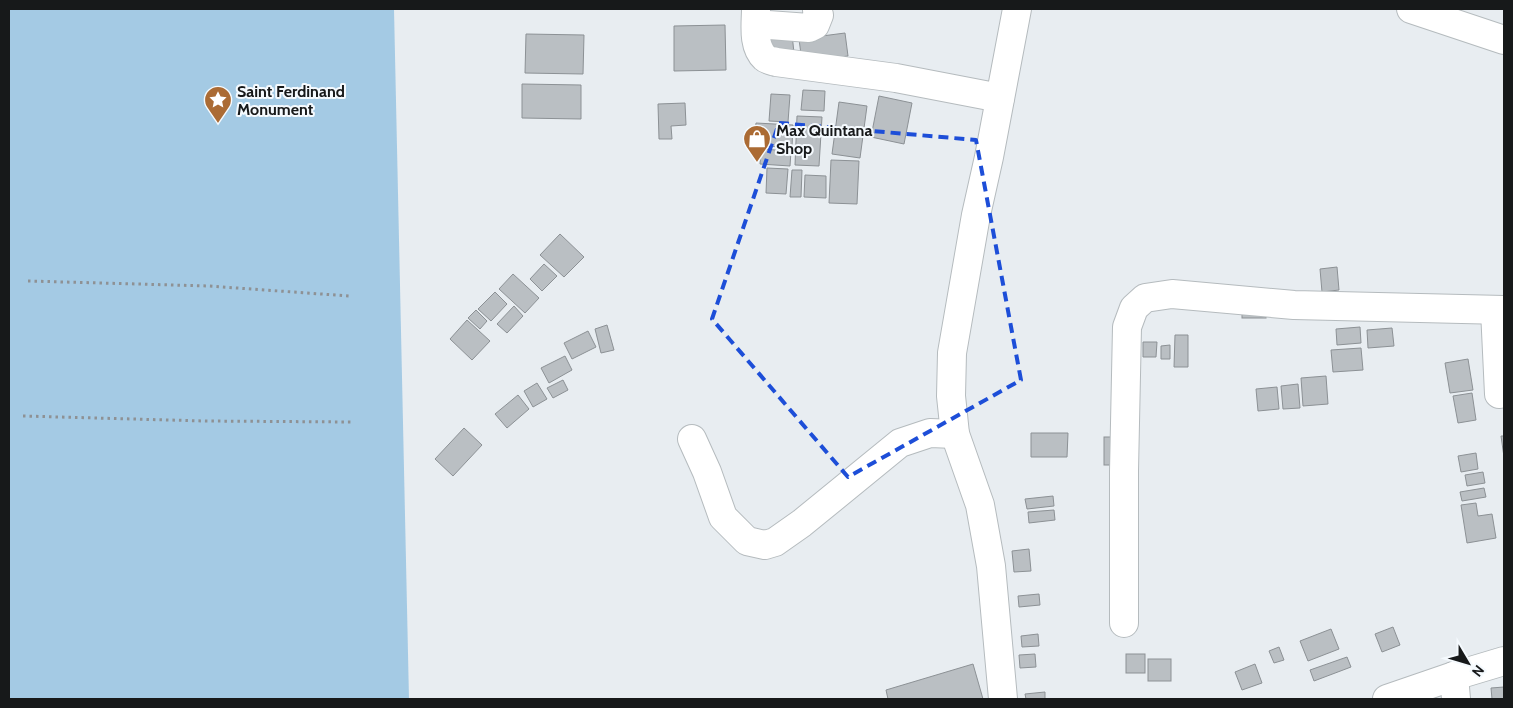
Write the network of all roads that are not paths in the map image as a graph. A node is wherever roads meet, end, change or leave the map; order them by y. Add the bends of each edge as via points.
1 (1017, 9) edge
2 (817, 10) dead end
3 (1428, 12) edge
4 (756, 16) edge
5 (1504, 40) edge
6 (1000, 98) junction
7 (1500, 310) edge
8 (1499, 394) dead end
9 (955, 434) junction
10 (692, 439) dead end
11 (1124, 623) dead end
12 (1504, 662) edge
13 (1455, 688) edge
14 (1003, 699) edge
15 (1387, 699) edge

1 - 6 street
2 - 4 street via 819,15 815,25 809,28
3 - 5 street
4 - 6 street via 758,47 765,58 776,62 896,78
6 - 9 street via 952,353 951,396
7 - 8 street
7 - 11 street via 1294,305 1172,294 1145,298 1134,308 1127,327
9 - 10 street via 930,433 900,443 802,523 775,542 765,545 747,541 722,517
9 - 14 street via 980,505 991,566
12 - 13 street
13 - 15 street

